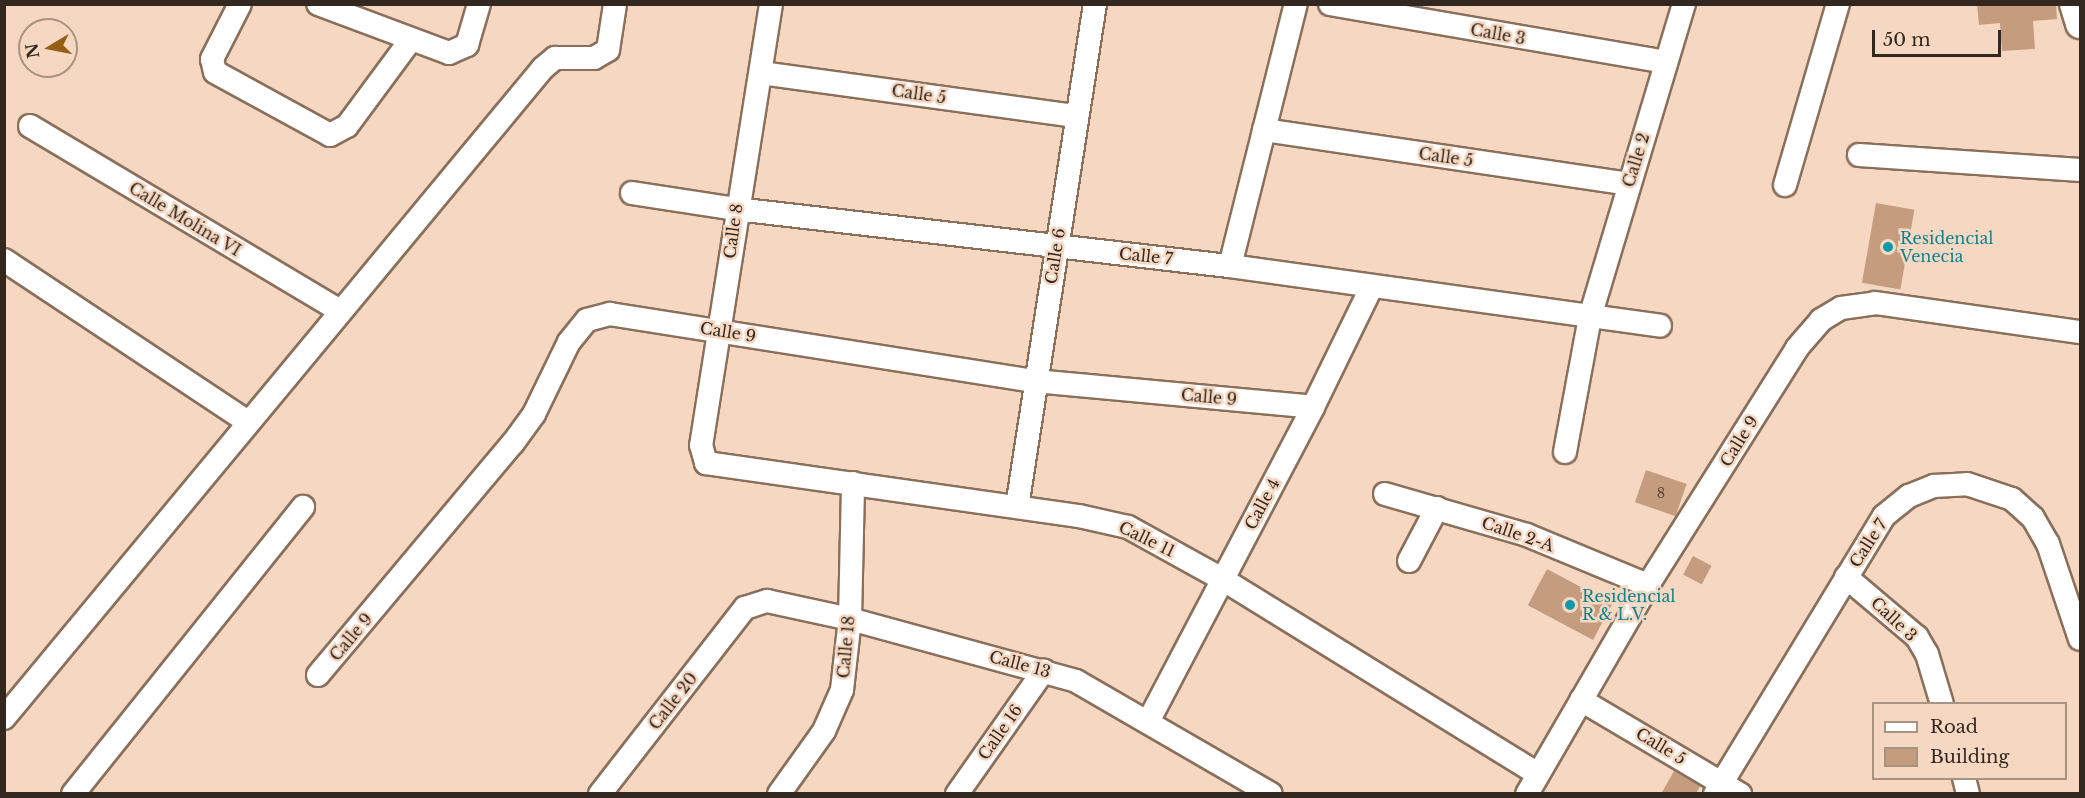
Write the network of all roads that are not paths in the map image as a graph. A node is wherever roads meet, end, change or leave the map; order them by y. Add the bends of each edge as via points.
1 (240, 4) edge
2 (318, 4) edge
3 (479, 4) edge
4 (615, 4) edge
5 (771, 4) edge
6 (1095, 4) edge
7 (1296, 4) edge
8 (1330, 4) edge
9 (1684, 4) edge
10 (1838, 4) edge
11 (2074, 4) edge
12 (1444, 14) edge
13 (2080, 24) edge
14 (410, 40) junction
15 (1666, 62) junction
16 (761, 73) junction
17 (1076, 116) junction
18 (30, 126) dead end
19 (1264, 130) junction
20 (1858, 155) dead end
21 (2080, 170) edge
22 (1628, 184) junction
23 (1785, 185) dead end
24 (632, 193) dead end
25 (736, 208) junction
26 (1057, 246) junction
27 (4, 260) edge
28 (1230, 266) junction
29 (1371, 288) junction
30 (340, 311) junction
31 (1590, 317) junction
32 (1660, 326) dead end
33 (721, 330) junction
34 (2080, 332) edge
35 (1035, 381) junction
36 (1313, 407) junction
37 (248, 422) junction
38 (1565, 452) dead end
39 (702, 458) joint
40 (853, 483) junction
41 (1384, 494) dead end
42 (303, 507) dead end
43 (1017, 507) junction
44 (1437, 508) junction
45 (1409, 561) dead end
46 (1846, 577) junction
47 (1222, 579) junction
48 (1648, 585) junction
49 (746, 608) joint
50 (850, 619) junction
51 (2080, 639) edge
52 (1044, 670) junction
53 (318, 675) dead end
54 (1581, 700) junction
55 (1941, 702) edge
56 (4, 718) edge
57 (1149, 720) junction
58 (1532, 784) edge
59 (1725, 790) edge
60 (72, 794) edge
61 (600, 794) edge
62 (779, 794) edge
63 (957, 794) edge
64 (1271, 794) edge

1 - 14 street via 212,59 215,72 330,135 347,126
2 - 14 street
3 - 14 street via 473,33 460,51 435,51
4 - 30 street via 608,50 594,57 555,58 543,68
5 - 16 street, Calle 8
6 - 17 street, Calle 6
7 - 19 street
8 - 12 street, Calle 3
9 - 15 street, Calle 2
10 - 23 street
11 - 13 main road
12 - 15 street, Calle 3
15 - 22 street, Calle 2
16 - 17 street, Calle 5
16 - 25 street, Calle 8
17 - 26 street, Calle 6
18 - 30 street, Calle Molina VI
19 - 22 street, Calle 5
19 - 28 street
20 - 21 street
22 - 31 street, Calle 2
24 - 25 street, Calle 7
25 - 26 street, Calle 7
25 - 33 street, Calle 8
26 - 28 street, Calle 7
26 - 35 street, Calle 6
27 - 37 street
28 - 29 street, Calle 7
29 - 31 street, Calle 7
29 - 36 street, Calle 4
30 - 37 street
31 - 32 street, Calle 7
31 - 38 street, Calle 2
33 - 35 street, Calle 9
33 - 39 street, Calle 8
33 - 53 street, Calle 9 via 610,314 587,320 569,342 534,414 513,442
34 - 48 street, Calle 9 via 1875,303 1835,311 1817,324 1797,348
35 - 36 street, Calle 9
35 - 43 street, Calle 6
36 - 47 street, Calle 4
37 - 56 street via 112,580
39 - 40 street, Calle 11 via 713,465
40 - 43 street, Calle 11
40 - 50 street, Calle 18
41 - 44 street, Calle 2-A
42 - 60 street
43 - 47 street, Calle 11 via 1128,527
44 - 45 street
44 - 48 street, Calle 2-A via 1527,535
46 - 51 street, Calle 7 via 1884,516 1908,496 1934,486 1966,483 1990,489 2012,499 2033,518 2048,544
46 - 55 street, Calle 3 via 1917,637 1927,654
46 - 59 street, Calle 7
47 - 57 street, Calle 4
47 - 58 street, Calle 11
48 - 54 street, Calle 9
49 - 50 street, Calle 13 via 758,602 775,602
49 - 61 street, Calle 20
50 - 52 street, Calle 13
50 - 62 street, Calle 18 via 842,690 834,712
52 - 57 street, Calle 13 via 1076,681
52 - 63 street, Calle 16
54 - 58 street, Calle 9
54 - 59 street, Calle 5
57 - 64 street, Calle 13

